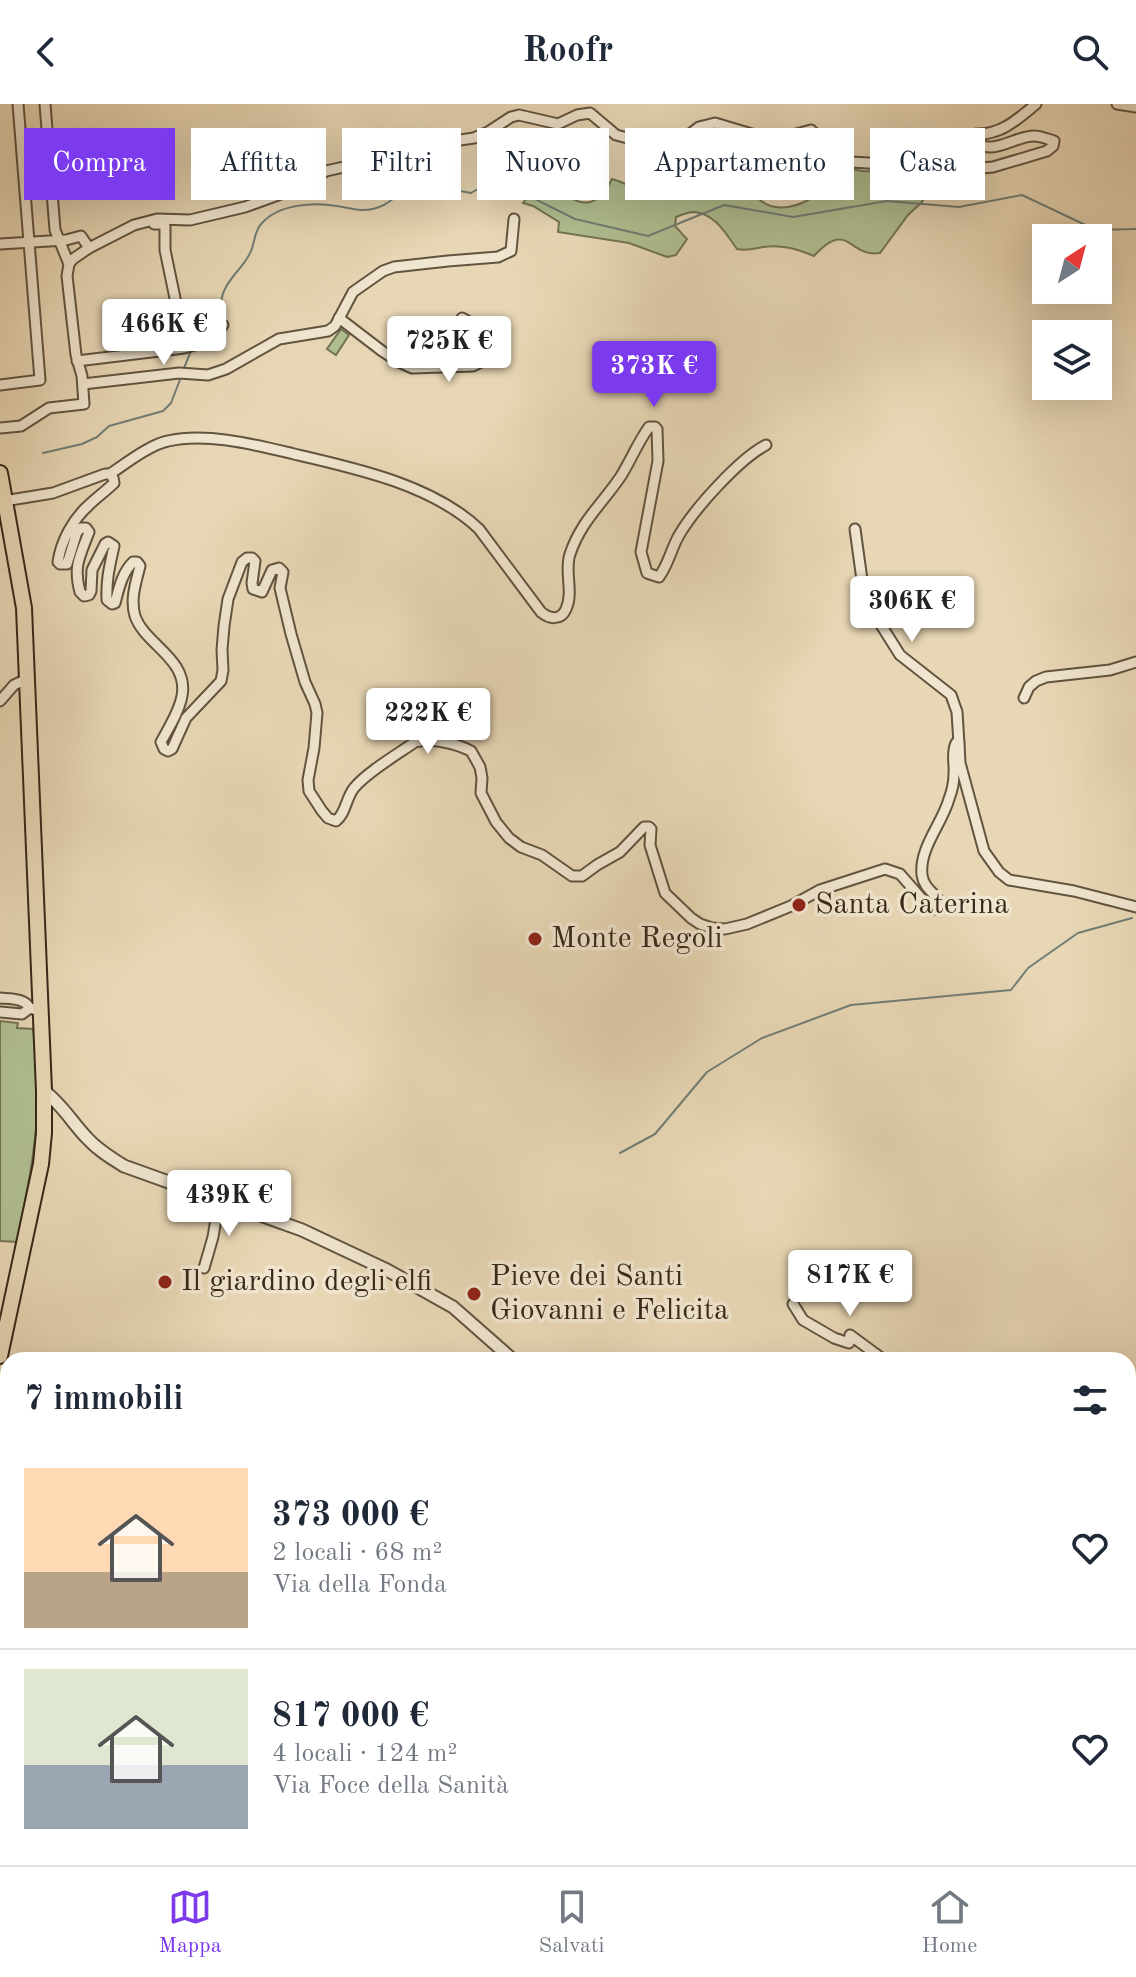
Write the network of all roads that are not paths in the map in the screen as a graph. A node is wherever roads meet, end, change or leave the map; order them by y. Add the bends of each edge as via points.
1 (18, 104) edge
2 (45, 104) edge
3 (1036, 104) edge
4 (1117, 104) edge
5 (1136, 107) edge
6 (514, 219) dead end
7 (143, 221) junction
8 (60, 240) junction
9 (29, 243) junction
10 (0, 244) edge
11 (89, 248) junction
12 (69, 264) junction
13 (176, 303) dead end
14 (339, 318) junction
15 (462, 318) dead end
16 (223, 325) dead end
17 (77, 361) junction
18 (83, 384) junction
19 (0, 385) edge
20 (0, 428) edge
21 (766, 445) dead end
22 (0, 473) edge
23 (110, 474) junction
24 (4, 501) junction
25 (855, 529) dead end
26 (1136, 662) edge
27 (27, 679) junction
28 (1024, 698) dead end
29 (0, 701) edge
30 (959, 744) junction
31 (1136, 907) edge
32 (0, 998) edge
33 (36, 1010) junction
34 (0, 1012) edge
35 (44, 1091) junction
36 (219, 1201) junction
37 (204, 1268) dead end
38 (793, 1304) dead end
39 (1, 1352) edge
40 (504, 1352) edge
41 (875, 1352) edge

1 - 9 street
2 - 8 street
3 - 7 street via 1018,120 971,140 995,147 1031,135 1054,141 1053,146 993,167 915,173 851,162 811,130 762,137 715,123 670,140 639,141 616,135 590,113 558,124 519,115 474,138 373,153 245,207 190,220
4 - 5 street
6 - 14 street via 511,251 383,271 353,292
7 - 11 street
7 - 13 street via 165,226
8 - 9 street
8 - 11 street via 81,236
8 - 12 street
9 - 10 street
9 - 19 street via 40,380
11 - 12 street
12 - 17 street
14 - 15 street via 399,362 421,369 473,366 487,359 477,330
14 - 18 street via 328,331 279,339 208,375 166,374
16 - 17 street via 201,344
17 - 18 street
18 - 20 street via 84,404 49,408 21,426
21 - 23 street via 701,506 659,577 647,573 641,552 658,461 657,429 649,427 578,537 568,563 568,607 553,618 541,612 468,518 357,468 207,438 166,441
22 - 24 main road
23 - 24 street via 53,493
23 - 30 street via 114,483 74,520 58,562 67,564 77,532 86,528 77,564 80,592 89,595 92,570 105,544 112,543 107,570 107,600 112,604 129,565 140,566 135,616 177,668 182,685 177,711 161,742 164,749 172,749 186,718 221,681 228,599 242,562 255,561 252,583 257,592 279,568 294,645 317,713 309,791 336,821 355,786 415,742 434,740 471,751 480,767 481,793 496,822 521,847 572,876 582,876 649,827 665,893 700,924 725,929 747,924 820,890 885,869 900,874 928,906 940,909 922,872 927,846 950,798 954,746
24 - 27 main road via 24,608
25 - 30 street via 871,609 900,655 951,695
26 - 28 street via 1046,677 1029,687
27 - 29 street
27 - 33 main road
30 - 31 street via 984,851 994,868 1009,880
32 - 33 street via 21,1000
33 - 34 street
33 - 35 main road
35 - 36 street via 111,1158
35 - 39 main road via 41,1164
36 - 37 street
36 - 40 street via 302,1230 410,1282 453,1307
38 - 41 street via 803,1320 849,1343 850,1335

